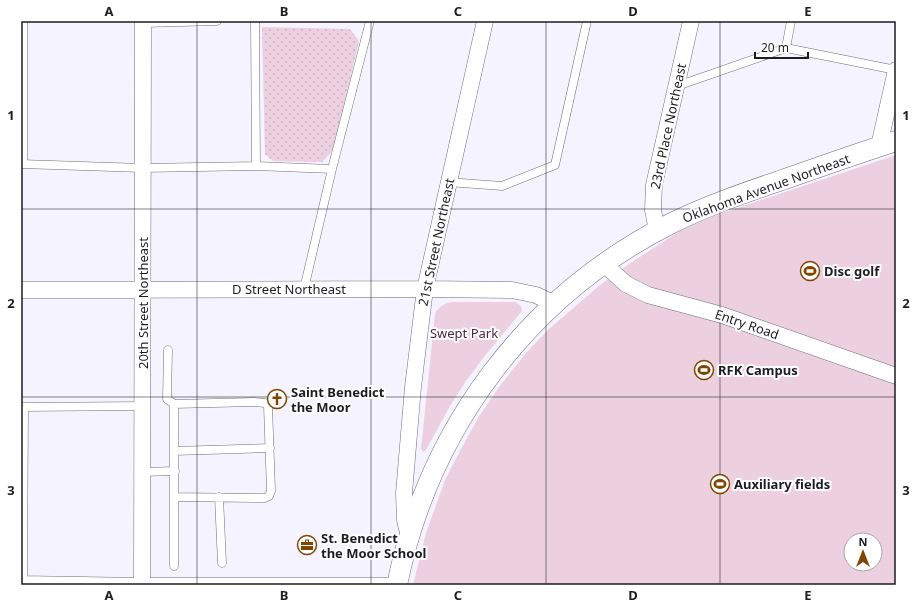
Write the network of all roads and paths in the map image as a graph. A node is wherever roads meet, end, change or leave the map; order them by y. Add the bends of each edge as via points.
1 (23, 21) edge
2 (217, 21) edge
3 (254, 21) edge
4 (370, 21) edge
5 (484, 21) edge
6 (587, 21) edge
7 (691, 21) edge
8 (791, 21) edge
9 (143, 22) edge
10 (786, 48) junction
11 (896, 70) edge
12 (677, 86) junction
13 (888, 144) edge
14 (22, 164) edge
15 (256, 166) junction
16 (143, 168) junction
17 (332, 170) junction
18 (448, 182) junction
19 (658, 231) junction
20 (604, 264) junction
21 (304, 289) junction
22 (425, 289) junction
23 (21, 290) edge
24 (143, 290) junction
25 (555, 304) junction
26 (168, 350) dead end
27 (896, 376) edge
28 (174, 404) junction
29 (143, 406) junction
30 (22, 407) edge
31 (270, 448) junction
32 (174, 451) junction
33 (174, 471) junction
34 (142, 472) junction
35 (174, 496) junction
36 (219, 497) junction
37 (408, 537) junction
38 (222, 563) dead end
39 (174, 566) dead end
40 (22, 580) edge
41 (397, 583) edge
42 (142, 584) edge

1 - 14 lane
2 - 9 lane
3 - 15 lane
4 - 17 lane
5 - 18 street, 21st Street Northeast
6 - 18 lane via 555,165 502,186
7 - 12 street, 23rd Place Northeast
8 - 10 lane
9 - 16 street, 20th Street Northeast
10 - 11 lane
10 - 12 lane
11 - 13 street
12 - 19 street, 23rd Place Northeast via 653,192 653,210
13 - 19 street, Oklahoma Avenue Northeast via 721,202
14 - 16 lane
15 - 16 lane
15 - 17 lane
16 - 24 street, 20th Street Northeast
17 - 21 lane
18 - 22 street, 21st Street Northeast
19 - 20 street, Oklahoma Avenue Northeast
20 - 25 street, Oklahoma Avenue Northeast
20 - 27 street, Entry Road via 626,284 648,294 722,315
21 - 22 street, D Street Northeast
21 - 24 street, D Street Northeast
22 - 25 street, D Street Northeast via 519,291 536,294
22 - 37 street, 21st Street Northeast via 404,493
23 - 24 street, D Street Northeast
24 - 29 street, 20th Street Northeast
25 - 37 street, Oklahoma Avenue Northeast via 506,355 464,414 434,468
26 - 28 lane via 168,400
28 - 31 lane via 264,403 268,406
28 - 32 lane
29 - 30 lane
29 - 34 street, 20th Street Northeast
30 - 40 lane
31 - 32 lane
31 - 36 lane via 269,496
32 - 33 lane
33 - 34 lane
33 - 35 lane
34 - 42 street, 20th Street Northeast
35 - 36 lane
35 - 39 lane
36 - 38 lane
37 - 41 street, 21st Street Northeast
40 - 42 lane
41 - 42 lane

